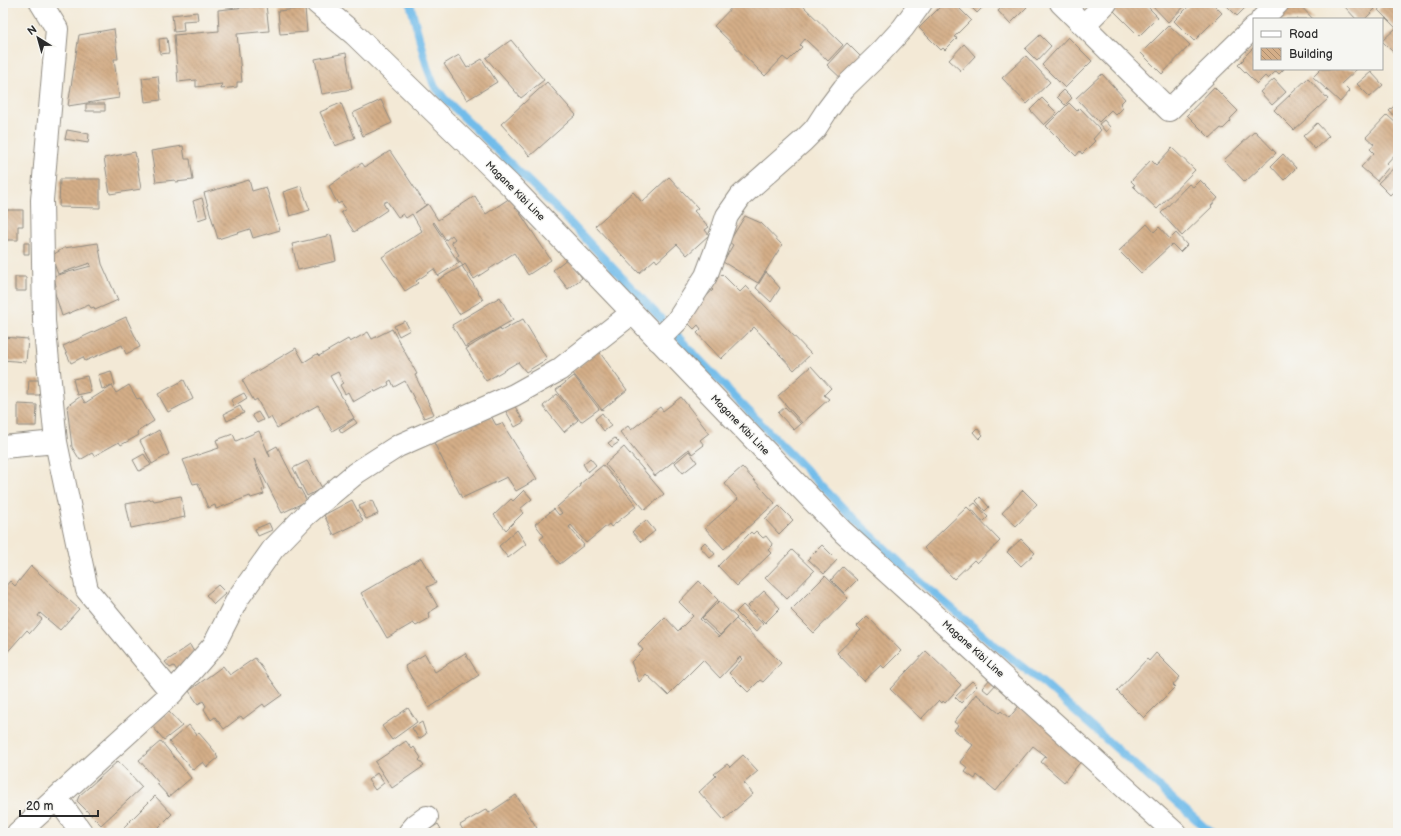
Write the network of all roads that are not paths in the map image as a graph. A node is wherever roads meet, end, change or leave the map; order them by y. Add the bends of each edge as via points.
1 (42, 3) edge
2 (317, 3) edge
3 (921, 3) edge
4 (1061, 3) edge
5 (1106, 3) edge
6 (1278, 3) edge
7 (1263, 18) edge
8 (1084, 25) junction
9 (1253, 27) edge
10 (632, 313) junction
11 (667, 331) junction
12 (56, 442) junction
13 (3, 447) edge
14 (172, 693) junction
15 (57, 798) junction
16 (428, 817) dead end
17 (18, 833) edge
18 (82, 833) edge
19 (408, 833) edge
20 (1175, 833) edge

1 - 12 street via 57,29 42,200 44,321
2 - 10 street, Magane Kibi Line via 354,34 510,185
3 - 11 street via 903,28 844,88 815,129 741,196 727,216 706,276
4 - 8 street
5 - 8 street
6 - 7 street
8 - 9 street via 1169,110
10 - 11 street, Magane Kibi Line
10 - 14 street via 559,370 514,395 398,446 356,473 306,515 273,549 238,598 214,645
11 - 20 street, Magane Kibi Line via 843,532
12 - 13 street
12 - 14 street via 87,590
14 - 15 street
15 - 17 street
15 - 18 street
16 - 19 street

